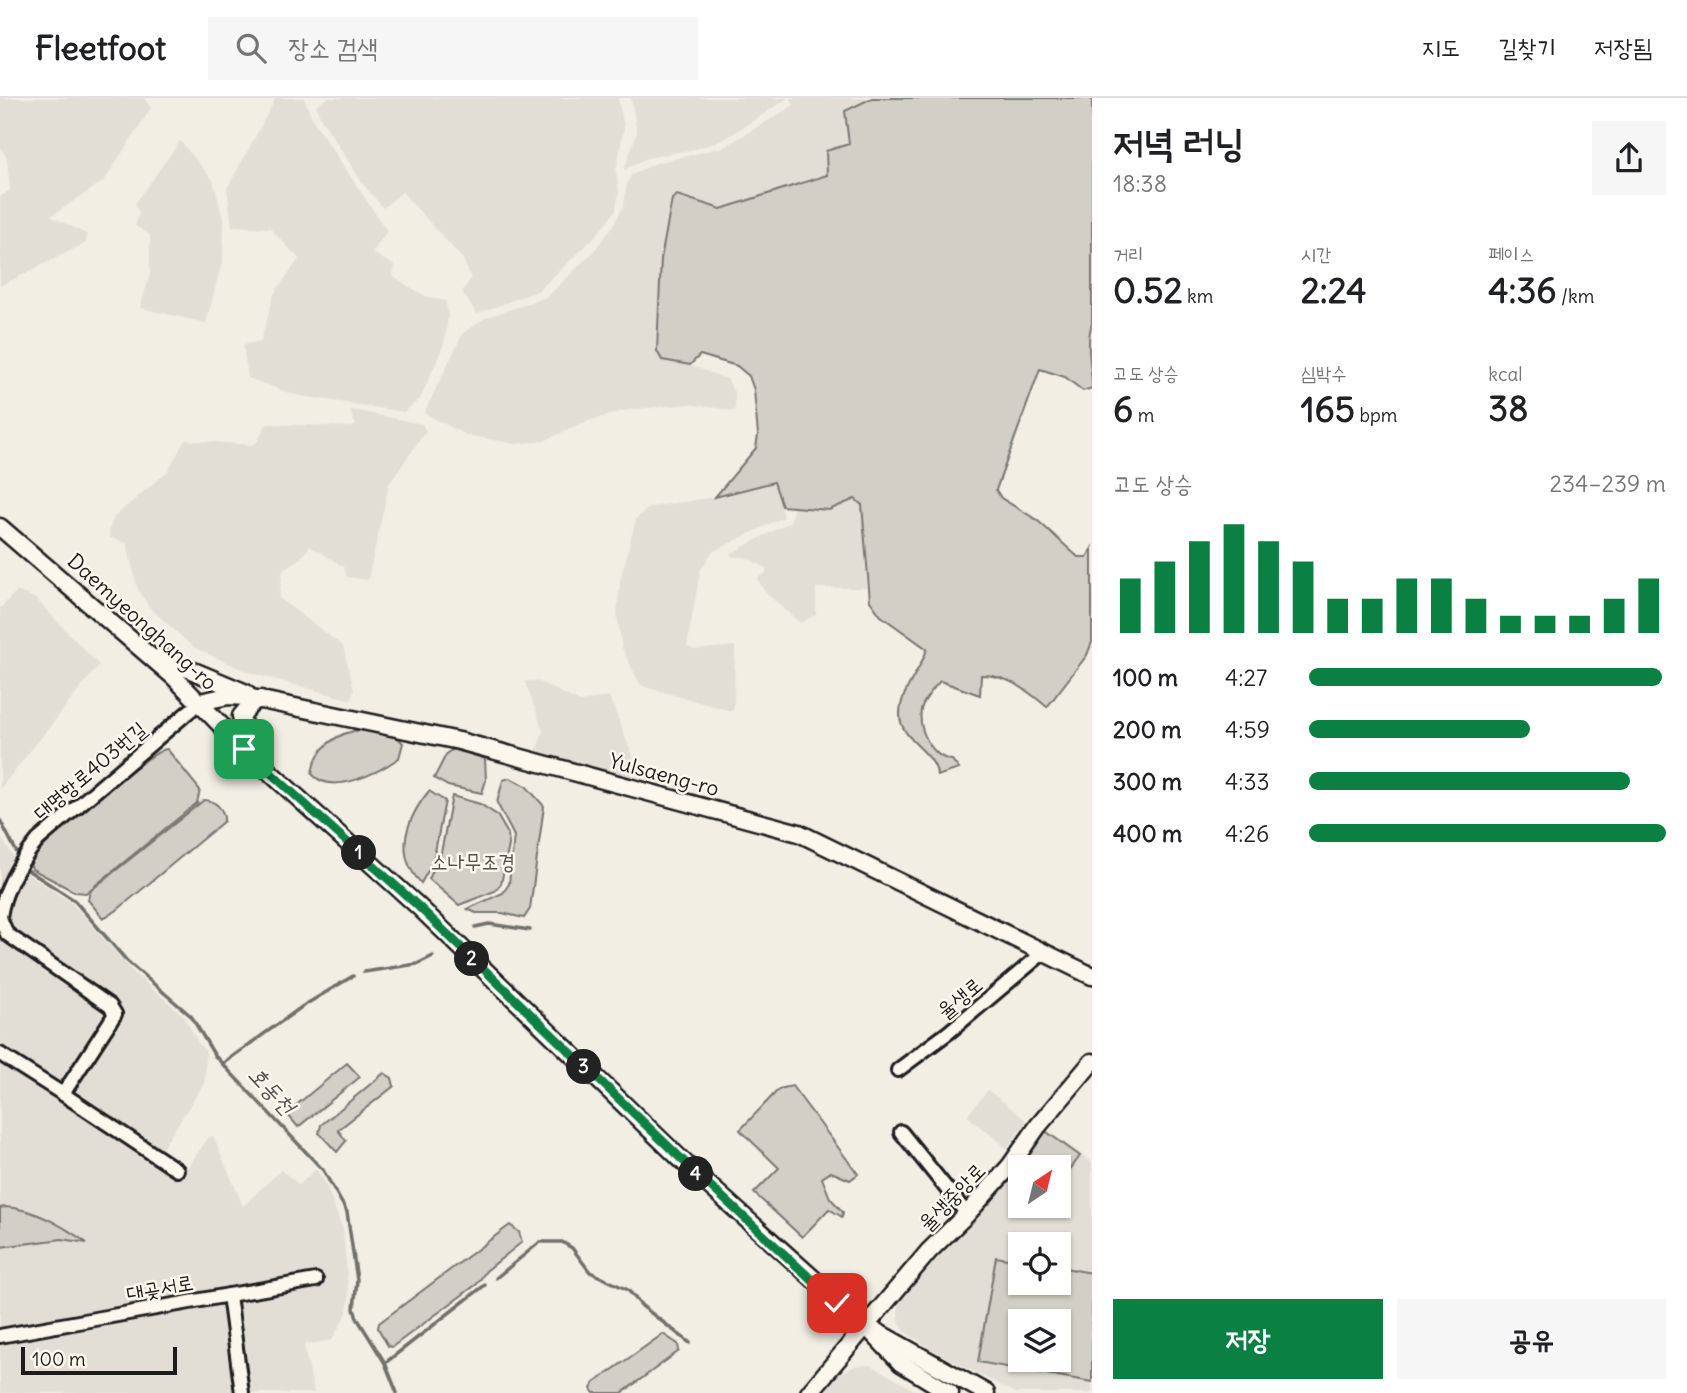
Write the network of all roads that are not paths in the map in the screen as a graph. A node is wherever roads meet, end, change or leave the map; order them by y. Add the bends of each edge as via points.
1 (0, 527) edge
2 (144, 650) junction
3 (261, 699) junction
4 (200, 702) junction
5 (250, 755) junction
6 (0, 917) edge
7 (1044, 952) junction
8 (1092, 976) edge
9 (0, 1054) edge
10 (1092, 1062) edge
11 (898, 1070) dead end
12 (63, 1094) junction
13 (901, 1132) dead end
14 (177, 1170) dead end
15 (967, 1214) junction
16 (316, 1280) dead end
17 (229, 1295) junction
18 (866, 1326) junction
19 (0, 1336) edge
20 (242, 1393) edge
21 (809, 1393) edge
22 (950, 1393) edge
23 (986, 1393) edge

1 - 2 main road, Daemyeonghang-ro
2 - 3 main road
2 - 4 main road, Daemyeonghang-ro
3 - 4 main road, Yulsaeng-ro via 228,696
3 - 5 main road via 242,716
3 - 7 main road, Yulsaeng-ro via 459,741 799,833
4 - 5 main road, Daemyeonghang-ro
4 - 6 street, 대명항로403번길 via 38,840 9,886
5 - 18 main road, Daemyeonghang-ro
6 - 12 street, 대명항로403번길 via 7,934 115,1014
7 - 8 main road, Yulsaeng-ro
7 - 11 street, 율생로
9 - 12 street
10 - 15 main road, 율생중앙로
12 - 14 street
13 - 15 street
15 - 18 main road, 율생중앙로
16 - 17 street, 대곶서로
17 - 19 street, 대곶서로
17 - 20 street
18 - 21 main road, 율생중앙로
18 - 22 main road, Daemyeonghang-ro via 901,1363
18 - 23 main road, Daemyeonghang-ro

